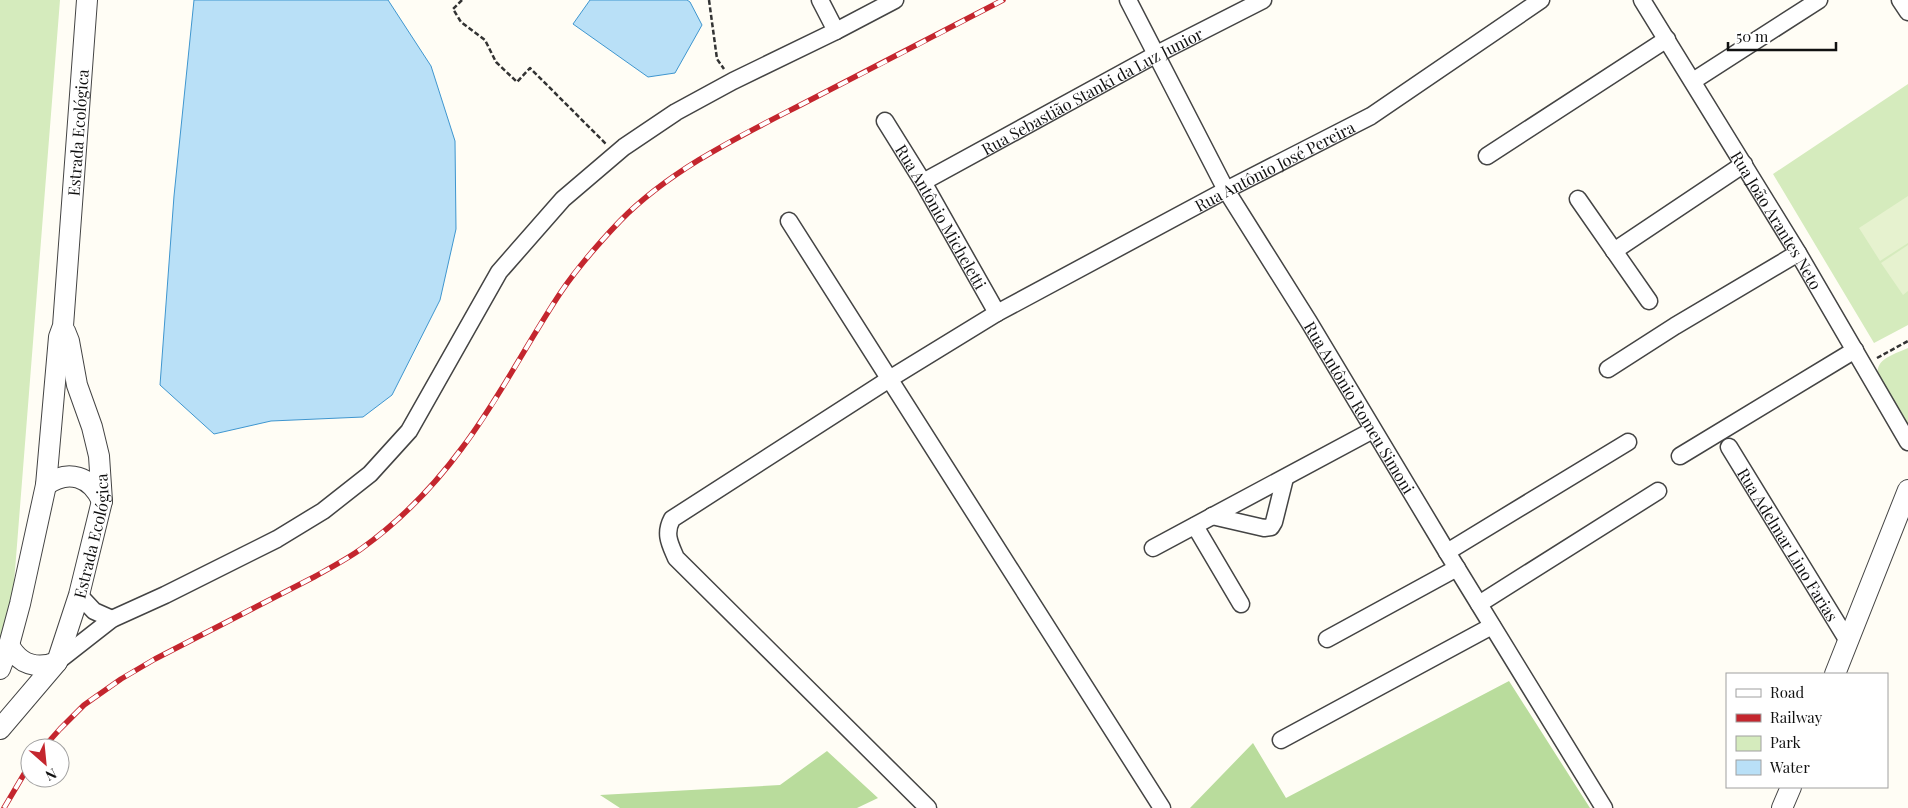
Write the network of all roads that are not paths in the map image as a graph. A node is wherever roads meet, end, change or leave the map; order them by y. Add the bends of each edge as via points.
1 (87, 0) edge
2 (820, 0) edge
3 (895, 0) edge
4 (1128, 0) edge
5 (1263, 0) edge
6 (1541, 0) edge
7 (1642, 0) edge
8 (1819, 0) edge
9 (1900, 0) edge
10 (1908, 12) edge
11 (836, 31) junction
12 (1667, 39) junction
13 (1155, 55) junction
14 (1693, 81) junction
15 (885, 120) dead end
16 (1487, 156) dead end
17 (1744, 164) junction
18 (923, 182) junction
19 (1226, 190) junction
20 (1578, 198) dead end
21 (789, 220) dead end
22 (1614, 251) junction
23 (1798, 253) junction
24 (1649, 301) dead end
25 (997, 313) junction
26 (63, 326) junction
27 (1855, 350) junction
28 (1608, 369) dead end
29 (891, 378) junction
30 (1373, 430) junction
31 (1628, 442) dead end
32 (1908, 442) edge
33 (1729, 447) dead end
34 (1680, 456) dead end
35 (1284, 478) junction
36 (46, 485) junction
37 (1908, 490) edge
38 (1658, 491) dead end
39 (102, 501) junction
40 (1212, 516) junction
41 (1195, 526) junction
42 (1153, 548) dead end
43 (1447, 552) junction
44 (1457, 568) junction
45 (79, 595) junction
46 (1241, 604) dead end
47 (1479, 604) junction
48 (112, 619) junction
49 (1492, 626) junction
50 (1327, 639) dead end
51 (1848, 641) junction
52 (9, 645) junction
53 (57, 662) junction
54 (0, 669) edge
55 (1835, 673) edge
56 (0, 729) edge
57 (1282, 740) dead end
58 (1791, 788) edge
59 (928, 808) edge
60 (1162, 808) edge
61 (1604, 808) edge
62 (1782, 808) edge

1 - 26 street, Estrada Ecológica
2 - 11 street
3 - 11 street
4 - 13 street, Rua Antônio Romeu Simoni
5 - 13 street, Rua Sebastião Stanki da Luz Junior
6 - 19 street, Rua Antônio José Pereira via 1370,116
7 - 12 street, Rua João Arantes Neto
8 - 14 street
9 - 10 street
11 - 48 street via 676,112 616,154 563,199 500,272 409,431 370,474 323,511 277,539
12 - 14 street, Rua João Arantes Neto
12 - 16 street
13 - 18 street, Rua Sebastião Stanki da Luz Junior
13 - 19 street, Rua Antônio Romeu Simoni
14 - 17 street, Rua João Arantes Neto
15 - 18 street, Rua Antônio Micheletti
17 - 22 street
17 - 23 street, Rua João Arantes Neto
18 - 25 street, Rua Antônio Micheletti
19 - 25 street, Rua Antônio José Pereira
19 - 30 street, Rua Antônio Romeu Simoni
20 - 22 street
21 - 29 street
22 - 24 street
23 - 27 street, Rua João Arantes Neto
23 - 28 street
25 - 29 street, Rua Antônio José Pereira
26 - 36 street, Estrada Ecológica via 59,337
26 - 39 street, Estrada Ecológica via 99,456
27 - 32 street, Rua João Arantes Neto
27 - 34 street
29 - 59 street, Rua Antônio José Pereira via 672,520 667,527 668,542 676,558
29 - 60 street
30 - 35 street
30 - 43 street, Rua Antônio Romeu Simoni
31 - 43 street
33 - 51 street, Rua Adelmar Lino Farias
35 - 40 street
35 - 40 street via 1271,527
36 - 39 street via 66,476 80,478 94,487
36 - 52 street, Estrada Ecológica
37 - 51 street
38 - 47 street
39 - 45 street, Estrada Ecológica
40 - 41 street
41 - 42 street
41 - 46 street
43 - 44 street, Rua Antônio Romeu Simoni
44 - 47 street, Rua Antônio Romeu Simoni
44 - 50 street
45 - 48 street via 94,611
45 - 53 street, Estrada Ecológica
47 - 49 street, Rua Antônio Romeu Simoni
48 - 53 street
49 - 57 street
49 - 61 street, Rua Antônio Romeu Simoni
51 - 55 street
52 - 53 street via 17,658 30,665 44,666
52 - 54 street, Estrada Ecológica
53 - 56 street, Estrada Ecológica
58 - 62 street

